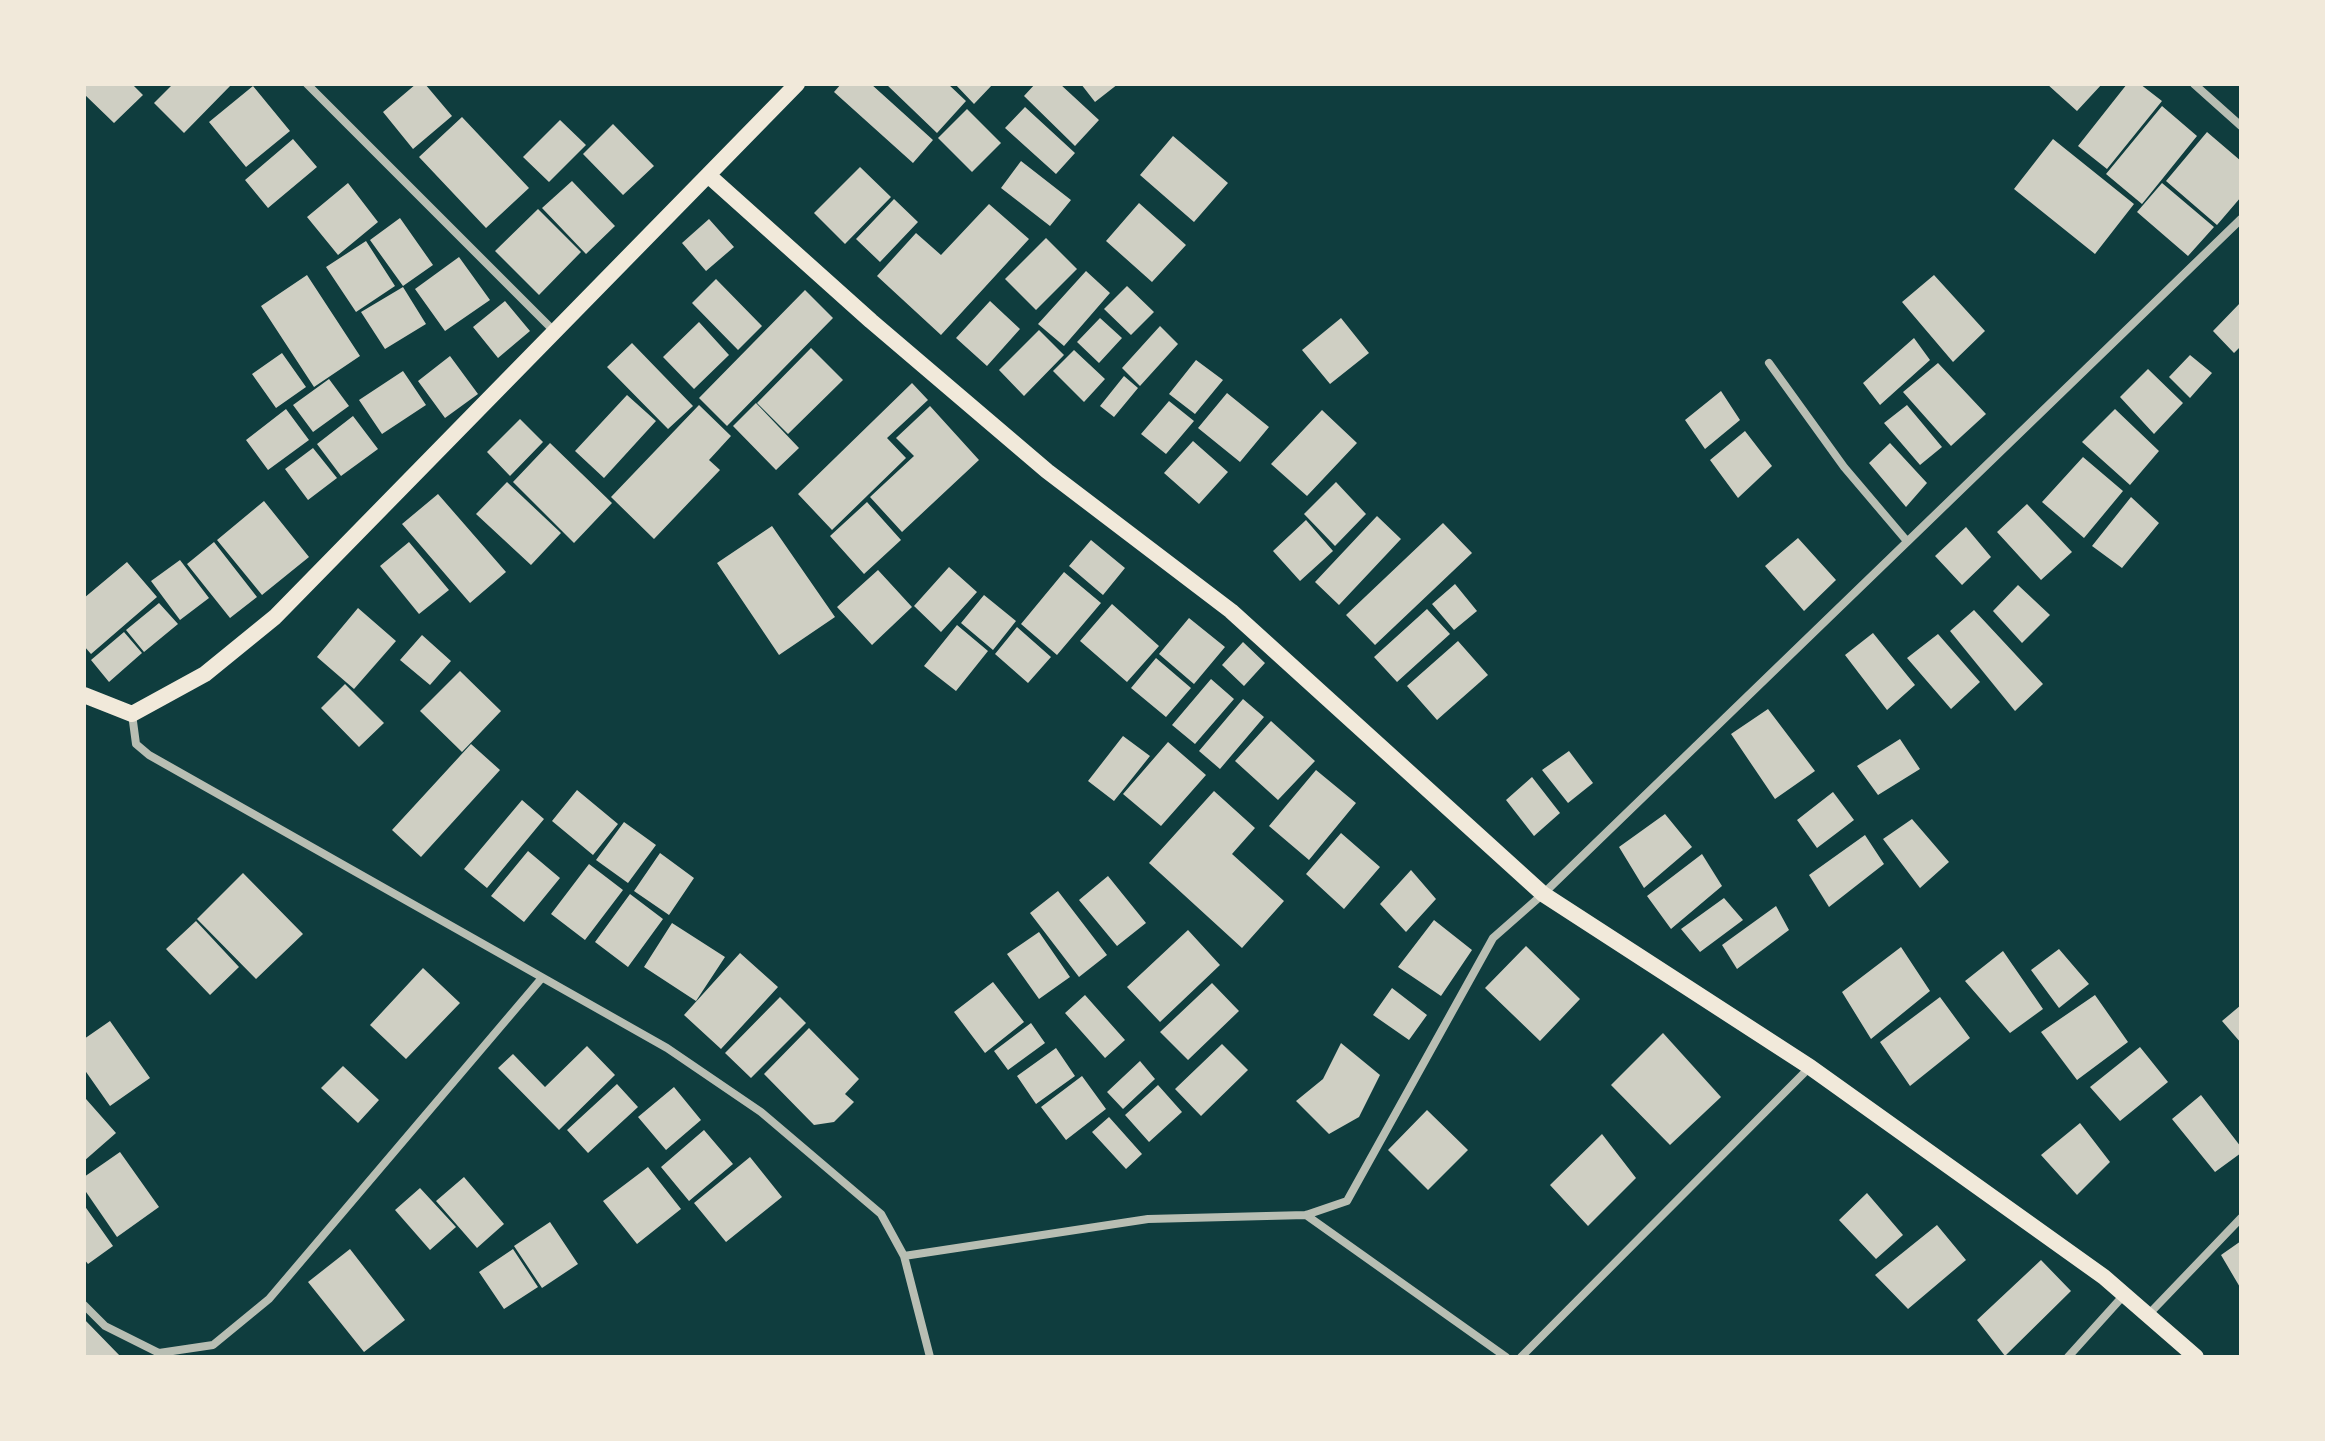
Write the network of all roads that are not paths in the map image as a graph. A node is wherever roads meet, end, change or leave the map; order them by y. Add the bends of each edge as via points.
1 (307, 84) edge
2 (797, 84) edge
3 (2194, 84) edge
4 (2241, 126) edge
5 (708, 175) junction
6 (2241, 219) edge
7 (555, 332) junction
8 (1769, 363) dead end
9 (1906, 540) junction
10 (84, 695) edge
11 (132, 714) junction
12 (1543, 894) junction
13 (541, 979) junction
14 (1810, 1067) junction
15 (1306, 1215) junction
16 (2241, 1218) edge
17 (904, 1256) junction
18 (2124, 1295) junction
19 (84, 1305) edge
20 (2146, 1316) junction
21 (930, 1357) edge
22 (1506, 1357) edge
23 (1521, 1357) edge
24 (2068, 1357) edge
25 (2196, 1357) edge

1 - 7 street
2 - 5 main road
3 - 4 street
5 - 7 main road
5 - 12 main road via 1047,471 1231,611
6 - 9 street
7 - 11 main road via 275,617 205,674
8 - 9 street via 1844,467
9 - 12 street
10 - 11 main road
11 - 13 street via 136,744 149,755
12 - 14 main road
12 - 15 street via 1493,938 1347,1201
13 - 17 street via 667,1048 761,1112 881,1214
13 - 19 street via 269,1299 213,1345 159,1353 105,1326
14 - 18 main road
14 - 23 street
15 - 17 street via 1148,1219
15 - 22 street
16 - 20 street
17 - 21 street
18 - 20 main road
18 - 24 street
20 - 25 main road

